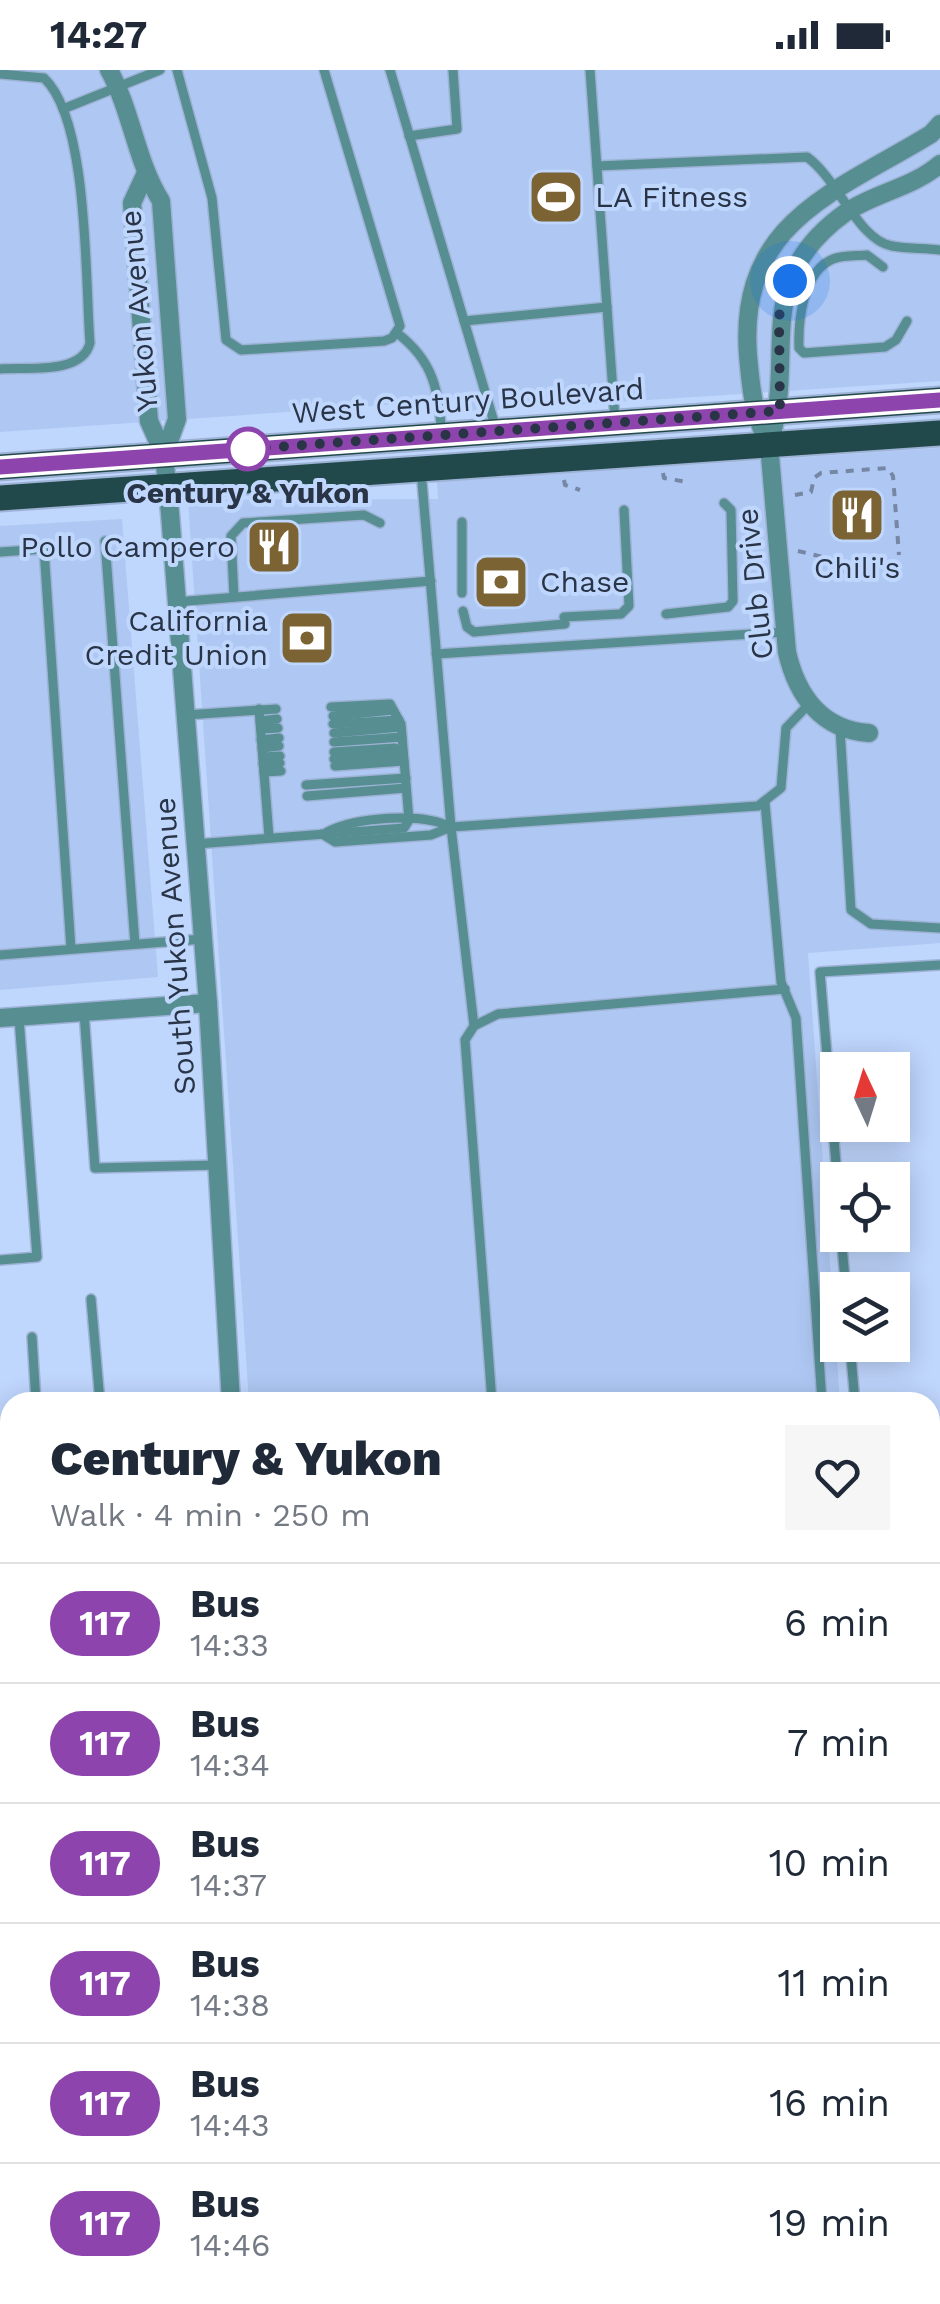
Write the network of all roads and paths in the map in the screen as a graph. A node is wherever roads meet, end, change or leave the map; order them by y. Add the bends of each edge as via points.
1 (109, 70) edge
2 (160, 70) edge
3 (176, 70) edge
4 (324, 70) edge
5 (390, 70) edge
6 (453, 70) edge
7 (590, 70) edge
8 (0, 74) edge
9 (119, 88) junction
10 (63, 109) junction
11 (940, 124) edge
12 (409, 136) junction
13 (940, 164) edge
14 (597, 166) junction
15 (145, 175) junction
16 (838, 186) junction
17 (852, 209) junction
18 (940, 250) edge
19 (883, 267) dead end
20 (607, 308) junction
21 (907, 320) dead end
22 (464, 321) junction
23 (398, 333) junction
24 (0, 369) edge
25 (940, 400) edge
26 (780, 411) junction
27 (752, 412) junction
28 (616, 422) junction
29 (497, 432) junction
30 (940, 432) edge
31 (442, 436) junction
32 (769, 444) junction
33 (164, 455) junction
34 (0, 467) edge
35 (420, 467) junction
36 (663, 473) dead end
37 (564, 480) dead end
38 (687, 482) dead end
39 (166, 486) junction
40 (580, 490) dead end
41 (794, 495) dead end
42 (0, 498) edge
43 (724, 503) dead end
44 (624, 510) dead end
45 (380, 522) dead end
46 (462, 522) dead end
47 (105, 541) dead end
48 (798, 551) dead end
49 (0, 552) edge
50 (899, 555) dead end
51 (844, 574) dead end
52 (431, 581) junction
53 (462, 593) dead end
54 (234, 598) junction
55 (176, 602) junction
56 (463, 610) dead end
57 (666, 614) dead end
58 (785, 632) junction
59 (436, 654) junction
60 (810, 703) junction
61 (186, 715) junction
62 (840, 728) junction
63 (869, 733) dead end
64 (401, 736) junction
65 (334, 737) junction
66 (279, 741) junction
67 (261, 742) junction
68 (406, 783) junction
69 (306, 791) dead end
70 (282, 793) dead end
71 (266, 794) junction
72 (765, 803) junction
73 (409, 820) junction
74 (451, 827) junction
75 (322, 834) junction
76 (269, 838) junction
77 (196, 844) junction
78 (940, 928) edge
79 (204, 940) junction
80 (136, 944) junction
81 (71, 949) junction
82 (0, 955) edge
83 (940, 964) edge
84 (785, 989) junction
85 (208, 1004) junction
86 (84, 1012) junction
87 (9, 1017) edge
88 (474, 1026) junction
89 (836, 1162) edge
90 (218, 1165) junction
91 (0, 1260) edge
92 (91, 1299) dead end
93 (32, 1337) dead end
94 (851, 1362) edge
95 (35, 1392) edge
96 (99, 1392) edge
97 (231, 1392) edge
98 (491, 1392) edge
99 (821, 1392) edge
100 (854, 1392) edge

1 - 9 street, Yukon Avenue
2 - 9 lane
3 - 23 lane via 212,198 229,346 384,341
4 - 23 lane via 400,318
5 - 12 lane
6 - 12 lane via 457,128
7 - 14 lane
8 - 10 lane via 44,78
9 - 10 lane
9 - 15 street, Yukon Avenue
10 - 24 lane via 78,177 88,352 67,364
11 - 16 street, Club Drive
12 - 22 lane
13 - 17 street, Club Drive
14 - 16 lane via 786,155 807,157
14 - 20 lane
15 - 33 street, Yukon Avenue via 132,204 149,422
15 - 33 street, Yukon Avenue via 161,201 178,420
16 - 17 lane
16 - 27 street, Club Drive via 782,232 749,295
17 - 18 lane via 860,225 889,246
17 - 26 street, Club Drive via 814,238 790,281 779,316
19 - 21 lane via 867,255 834,259 820,269 801,312 799,348 804,353 885,347
20 - 22 lane
20 - 28 lane
22 - 29 lane
23 - 31 lane via 436,378
25 - 26 main road, West Century Boulevard
26 - 27 main road, West Century Boulevard
26 - 32 street, Club Drive
27 - 28 main road, West Century Boulevard
27 - 32 street, Club Drive
28 - 29 main road, West Century Boulevard
29 - 31 main road, West Century Boulevard
30 - 32 main road, West Century Boulevard
31 - 33 main road, West Century Boulevard
32 - 35 main road, West Century Boulevard
32 - 58 street, Club Drive
33 - 34 main road, West Century Boulevard
33 - 39 street, South Yukon Avenue
35 - 39 main road, West Century Boulevard
35 - 52 lane
36 - 38 path
37 - 40 path
39 - 42 main road, West Century Boulevard
39 - 55 street, South Yukon Avenue
41 - 50 path via 811,492 820,473 888,468
43 - 57 lane via 731,510 733,601
44 - 56 lane via 629,606 621,614 474,632
45 - 54 lane via 364,514 243,523 231,536
46 - 53 lane
47 - 80 lane
48 - 51 path via 835,560
49 - 81 lane via 44,549
52 - 54 lane
52 - 59 lane
54 - 55 lane
55 - 61 street, South Yukon Avenue
58 - 59 lane
58 - 60 street, Club Drive via 792,674
59 - 74 lane
60 - 62 street, Club Drive
60 - 72 lane via 786,728 781,788
61 - 67 lane
61 - 77 street, South Yukon Avenue
62 - 63 street
62 - 78 lane via 851,910 871,924
64 - 65 lane
64 - 65 lane
64 - 65 lane
64 - 68 lane
66 - 67 lane
66 - 67 lane
66 - 67 lane
67 - 71 lane
68 - 69 lane
68 - 73 lane
70 - 71 lane
71 - 76 lane
72 - 74 lane
72 - 84 lane
73 - 74 lane via 436,819
73 - 75 lane via 342,824
74 - 75 lane via 431,835 335,842
74 - 88 lane
75 - 76 lane
76 - 77 lane
77 - 79 street, South Yukon Avenue
79 - 80 lane
79 - 85 street, South Yukon Avenue
80 - 81 lane
81 - 82 lane
83 - 89 lane via 820,972
84 - 88 lane via 498,1014
84 - 99 lane via 796,1018
85 - 86 street
85 - 90 street, South Yukon Avenue
86 - 87 street
86 - 90 lane via 94,1168
87 - 91 lane via 37,1257
88 - 98 lane via 465,1040
90 - 97 street, South Yukon Avenue
92 - 96 lane
93 - 95 lane
94 - 100 lane

